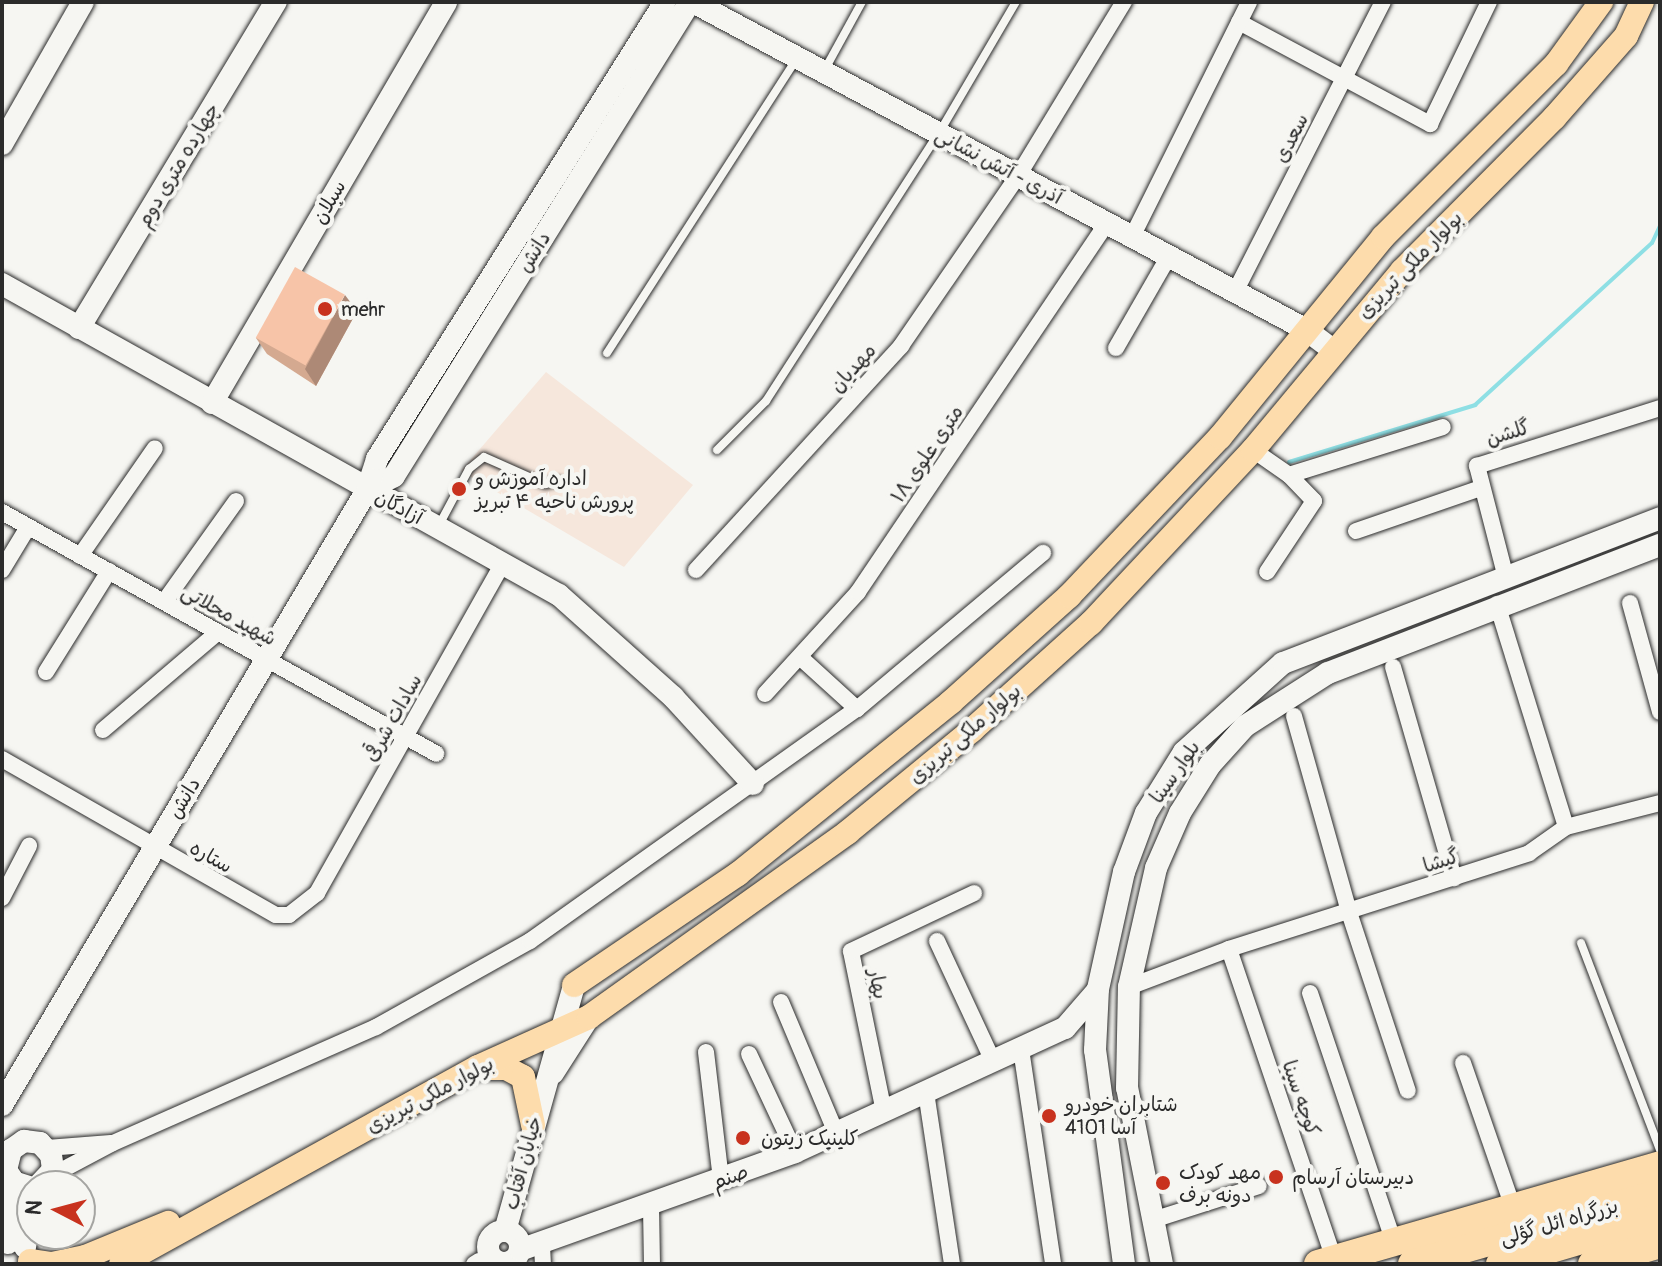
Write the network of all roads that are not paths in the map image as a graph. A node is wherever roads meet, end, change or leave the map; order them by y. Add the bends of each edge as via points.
1 (83, 2) edge
2 (276, 2) edge
3 (446, 2) edge
4 (665, 2) edge
5 (692, 2) edge
6 (862, 2) edge
7 (1016, 2) edge
8 (1124, 2) edge
9 (1249, 2) edge
10 (1383, 2) edge
11 (1489, 2) edge
12 (1601, 2) edge
13 (1642, 2) edge
14 (1239, 22) junction
15 (797, 58) junction
16 (823, 72) junction
17 (1345, 77) junction
18 (939, 133) junction
19 (2, 144) edge
20 (1018, 176) junction
21 (1107, 223) junction
22 (1132, 237) junction
23 (1169, 256) junction
24 (2, 284) edge
25 (1235, 292) junction
26 (79, 328) junction
27 (1305, 329) junction
28 (1116, 348) dead end
29 (1332, 349) junction
30 (607, 353) dead end
31 (212, 403) junction
32 (1660, 408) edge
33 (1443, 427) dead end
34 (155, 448) dead end
35 (717, 450) dead end
36 (1253, 450) junction
37 (1289, 475) junction
38 (559, 481) dead end
39 (1481, 488) junction
40 (367, 490) junction
41 (236, 501) dead end
42 (2, 512) edge
43 (1660, 518) edge
44 (28, 527) junction
45 (438, 527) junction
46 (1356, 531) dead end
47 (1660, 545) edge
48 (1043, 553) dead end
49 (80, 556) junction
50 (503, 563) junction
51 (2, 570) edge
52 (696, 570) dead end
53 (109, 571) junction
54 (1267, 572) dead end
55 (1505, 574) junction
56 (164, 602) junction
57 (1630, 603) dead end
58 (1497, 604) junction
59 (218, 632) junction
60 (1316, 647) junction
61 (801, 658) junction
62 (266, 659) junction
63 (1393, 667) dead end
64 (46, 672) dead end
65 (1328, 673) junction
66 (765, 694) dead end
67 (857, 709) junction
68 (1660, 712) edge
69 (1294, 716) dead end
70 (103, 730) dead end
71 (406, 736) junction
72 (436, 754) dead end
73 (2, 759) edge
74 (753, 784) junction
75 (1660, 803) edge
76 (1566, 827) junction
77 (29, 846) dead end
78 (154, 848) junction
79 (1454, 878) junction
80 (317, 893) joint
81 (974, 893) dead end
82 (2, 898) edge
83 (1349, 912) junction
84 (937, 941) dead end
85 (1581, 943) dead end
86 (1229, 949) junction
87 (574, 985) joint
88 (1129, 987) junction
89 (1098, 989) junction
90 (1310, 993) dead end
91 (781, 1002) dead end
92 (589, 1017) junction
93 (1065, 1028) junction
94 (557, 1031) junction
95 (1021, 1049) junction
96 (706, 1052) dead end
97 (749, 1054) dead end
98 (1096, 1056) junction
99 (993, 1061) junction
100 (1463, 1063) dead end
101 (478, 1067) junction
102 (1408, 1091) dead end
103 (926, 1092) junction
104 (541, 1096) junction
105 (2, 1105) edge
106 (884, 1112) junction
107 (533, 1125) junction
108 (836, 1133) junction
109 (9, 1139) edge
110 (113, 1143) junction
111 (47, 1148) junction
112 (1660, 1150) edge
113 (795, 1152) junction
114 (1660, 1165) edge
115 (18, 1170) edge
116 (45, 1170) edge
117 (59, 1170) edge
118 (274, 1180) junction
119 (721, 1180) junction
120 (1259, 1186) dead end
121 (1660, 1193) edge
122 (651, 1207) junction
123 (1513, 1207) junction
124 (1660, 1217) edge
125 (1153, 1220) junction
126 (505, 1231) junction
127 (1394, 1242) junction
128 (1660, 1244) edge
129 (520, 1250) junction
130 (19, 1252) edge
131 (542, 1255) edge
132 (486, 1261) edge
133 (1326, 1262) edge
134 (121, 1264) edge
135 (652, 1264) edge
136 (952, 1264) edge
137 (1053, 1264) edge
138 (1124, 1264) edge
139 (1162, 1264) edge
140 (1412, 1264) edge
141 (1500, 1264) edge
142 (1592, 1264) edge

1 - 19 street
2 - 26 street, چهارده متری دوم
3 - 31 street, سبلان
4 - 40 street, دانش via 377,459
5 - 15 street, آذرى - آتش نشانى
5 - 40 street, دانش via 394,476
6 - 16 lane
7 - 18 lane
8 - 20 street, مهدیان
9 - 14 street
10 - 17 street, سعدی
11 - 17 street via 1430,124
12 - 27 main road, بولوار ملکی تبریزی via 1556,64 1383,237
13 - 29 main road, بولوار ملکی تبریزی via 1626,36 1554,118
14 - 17 street
14 - 22 street
15 - 16 street, آذرى - آتش نشانى
15 - 30 lane
16 - 18 street, آذرى - آتش نشانى
17 - 25 street, سعدی
18 - 20 street, آذرى - آتش نشانى
18 - 35 lane via 766,401
20 - 21 street, آذرى - آتش نشانى
20 - 52 street, مهدیان via 901,346
21 - 22 street, آذرى - آتش نشانى
21 - 61 street, ۱۸ متری علوی via 858,592
22 - 23 street, آذرى - آتش نشانى
23 - 25 street, آذرى - آتش نشانى
23 - 28 street
24 - 26 street, آزادگان
25 - 27 street, آذرى - آتش نشانى
26 - 31 street, آزادگان
27 - 29 street, آذرى - آتش نشانى
27 - 87 main road, بولوار ملکی تبریزی via 1220,437 1025,636 738,874
29 - 36 main road, بولوار ملکی تبریزی
31 - 40 street, آزادگان
32 - 39 street, گلشن via 1483,462 1476,469
33 - 37 street
34 - 49 street
36 - 37 street
36 - 92 main road, بولوار ملکی تبریزی via 1091,623 972,730 848,832
37 - 54 street via 1314,501
38 - 45 lane via 545,484 484,457 469,469
39 - 46 street
39 - 55 street
40 - 45 street, آزادگان
40 - 62 street, دانش
41 - 56 street
42 - 44 street, شهید محلاتی
43 - 55 street, بلوار سینا
44 - 49 street, شهید محلاتی
44 - 51 street
45 - 50 street, آزادگان
47 - 58 street, بلوار سینا
48 - 67 street
49 - 53 street, شهید محلاتی
50 - 71 street, سادات شرقی
50 - 74 street, آزادگان via 559,595 612,638
53 - 56 street, شهید محلاتی
53 - 64 street
55 - 60 street, بلوار سینا
56 - 59 street, شهید محلاتی
57 - 68 street
58 - 65 street, بلوار سینا
58 - 76 street
59 - 62 street, شهید محلاتی
59 - 70 street
60 - 65 street
60 - 89 street, بلوار سینا via 1283,663 1184,752 1146,813 1124,872
61 - 66 street, ۱۸ متری علوی
61 - 67 street
62 - 71 street, شهید محلاتی
62 - 78 street, دانش
63 - 79 street
65 - 88 street, بلوار سینا via 1245,726 1210,765 1180,813 1156,868
67 - 74 street
69 - 83 street
71 - 72 street, شهید محلاتی
71 - 80 street, سادات شرقی
73 - 78 street, ستاره
74 - 110 street via 530,941 437,994 376,1027
75 - 76 street, گیشا
76 - 79 street, گیشا via 1529,853
77 - 82 street
78 - 80 street, ستاره via 276,915 300,911
78 - 105 street, دانش
79 - 83 street, گیشا
81 - 106 street, بهار via 851,951
83 - 86 street, گیشا
83 - 102 street
84 - 99 street
85 - 112 lane
86 - 88 street, گیشا
86 - 133 street, کوچه سینا
87 - 94 street
88 - 125 street, بلوار سینا via 1127,1088
89 - 93 street
89 - 98 street, بلوار سینا
90 - 127 street
91 - 108 street
92 - 94 main road, بولوار ملکی تبریزی
92 - 104 street
93 - 95 street, صنم
93 - 98 street
94 - 101 main road, بولوار ملکی تبریزی
94 - 104 street
95 - 99 street, صنم
95 - 137 street
96 - 119 street
97 - 113 street
98 - 138 street, بلوار سینا
99 - 103 street, صنم
100 - 123 street
101 - 107 main road via 506,1068 523,1077
101 - 118 main road, بولوار ملکی تبریزی
103 - 106 street, صنم
103 - 136 street
104 - 107 street, خیابان آفتاب
106 - 108 street, صنم
107 - 126 street, خیابان آفتاب
108 - 113 street, صنم
109 - 111 street
109 - 115 street via 6,1159
110 - 111 street
110 - 117 street
111 - 116 street via 53,1162
113 - 119 street, صنم
114 - 123 highway
118 - 130 main road via 85,1257 52,1264
118 - 134 main road, بولوار ملکی تبریزی
119 - 122 street, صنم
120 - 125 street
121 - 140 highway, بزرگراه ائل گؤلی
122 - 131 street, صنم
122 - 135 street
123 - 127 highway
124 - 141 highway, بزرگراه ائل گؤلی
125 - 139 street, بلوار سینا
126 - 129 street via 517,1237
126 - 132 street via 492,1237
127 - 133 highway
128 - 142 highway
129 - 131 street, صنم
129 - 132 street, صنم via 514,1259

